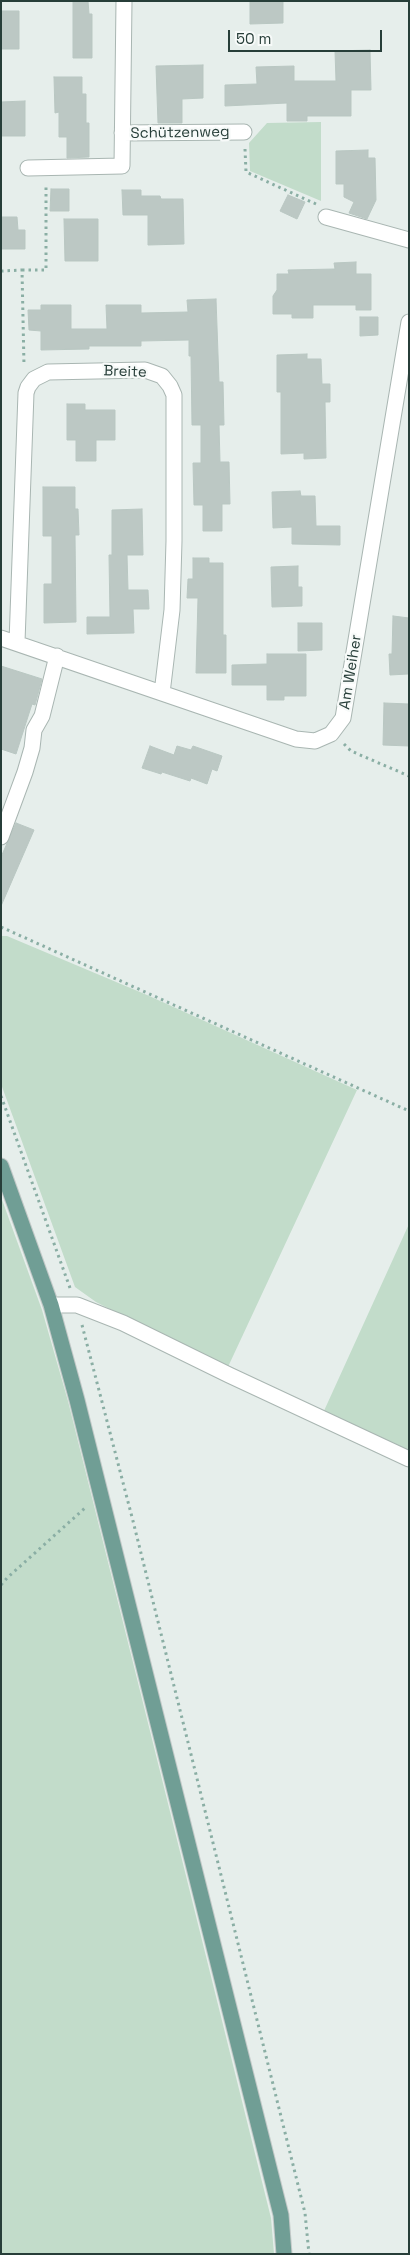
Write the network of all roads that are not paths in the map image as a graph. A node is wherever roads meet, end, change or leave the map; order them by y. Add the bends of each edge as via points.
1 (124, 1) edge
2 (244, 132) road end
3 (122, 133) junction
4 (28, 168) dead end
5 (326, 217) road end
6 (409, 240) edge
7 (409, 322) edge
8 (1, 638) edge
9 (17, 642) junction
10 (58, 656) junction
11 (162, 693) junction
12 (1, 837) edge
13 (1, 1166) edge
14 (51, 1305) junction
15 (409, 1458) edge
16 (284, 2254) edge

1 - 3 street
2 - 3 street, Schützenweg
3 - 4 street, Schützenweg via 122,166
5 - 6 street
7 - 11 street, Am Weiher via 343,718 332,734 315,741 296,739
8 - 9 street
9 - 10 street
9 - 11 street, Breite via 26,393 34,378 48,372 145,370 162,376 174,395 172,610
10 - 11 street
10 - 12 street via 42,716 34,730 26,772
13 - 14 main road
14 - 15 street via 77,1305 123,1323
14 - 16 main road via 78,1400 281,2215

